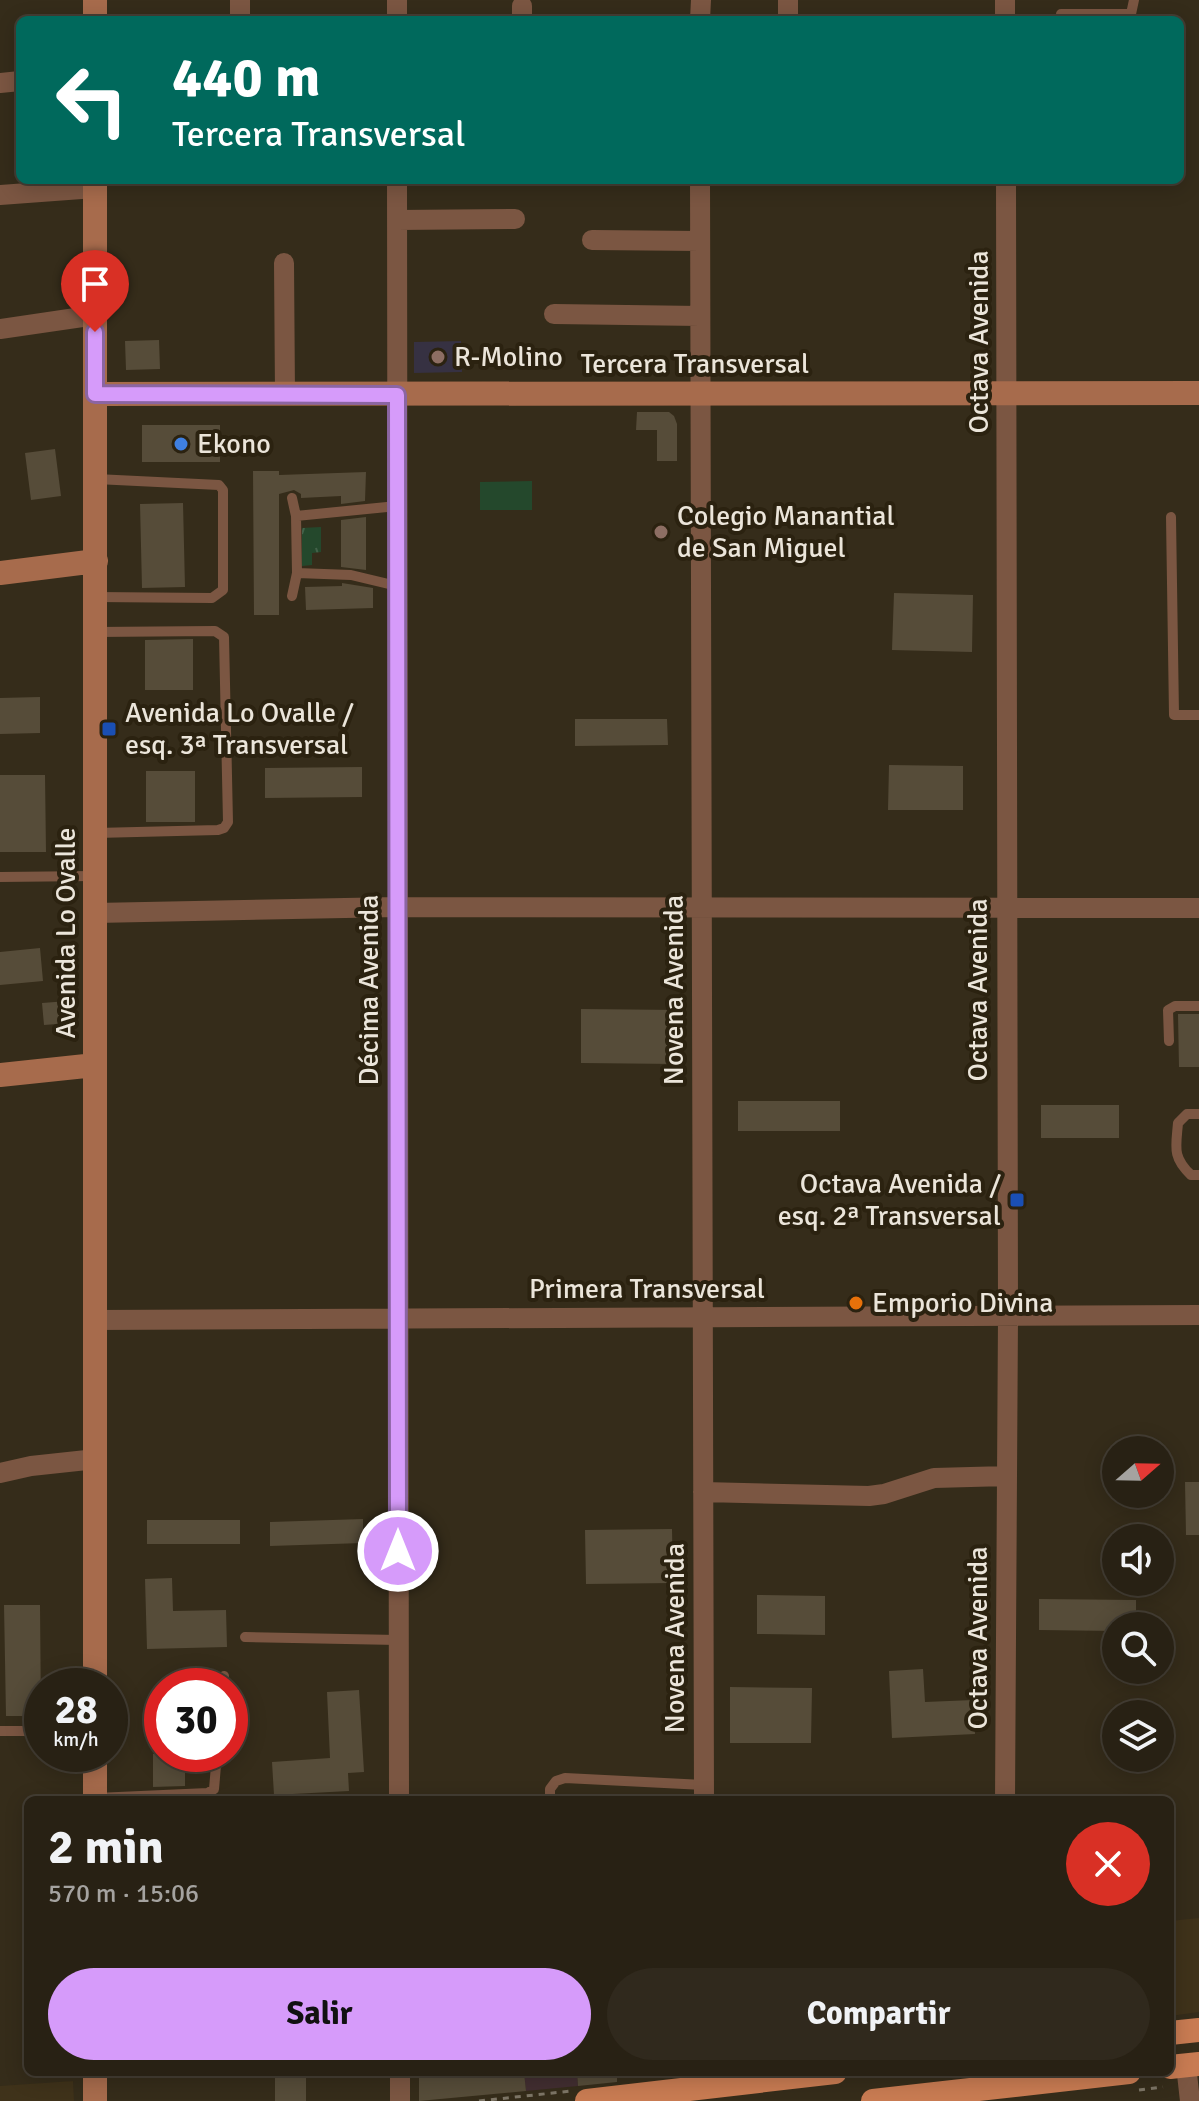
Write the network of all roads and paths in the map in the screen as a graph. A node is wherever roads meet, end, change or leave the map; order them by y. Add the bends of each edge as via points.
1 (1134, 0) edge
2 (1061, 14) dead end
3 (95, 184) edge
4 (397, 184) edge
5 (700, 184) edge
6 (1006, 184) edge
7 (0, 195) edge
8 (515, 219) dead end
9 (397, 220) junction
10 (592, 240) dead end
11 (700, 241) junction
12 (284, 263) dead end
13 (554, 314) dead end
14 (96, 315) junction
15 (700, 316) junction
16 (0, 329) edge
17 (1007, 393) junction
18 (1199, 393) edge
19 (95, 394) junction
20 (700, 394) junction
21 (285, 395) junction
22 (397, 395) junction
23 (96, 479) junction
24 (292, 498) dead end
25 (397, 506) junction
26 (296, 516) junction
27 (1171, 517) dead end
28 (96, 561) junction
29 (0, 573) edge
30 (297, 573) junction
31 (397, 586) junction
32 (292, 596) dead end
33 (96, 597) junction
34 (96, 632) junction
35 (1199, 715) edge
36 (96, 833) junction
37 (96, 876) junction
38 (0, 877) edge
39 (397, 907) junction
40 (701, 908) junction
41 (1005, 908) junction
42 (1199, 908) edge
43 (95, 913) junction
44 (1199, 1006) edge
45 (1169, 1041) dead end
46 (95, 1065) junction
47 (0, 1075) edge
48 (1199, 1114) edge
49 (1199, 1175) edge
50 (1199, 1315) edge
51 (1008, 1316) junction
52 (703, 1317) junction
53 (397, 1318) junction
54 (95, 1320) junction
55 (96, 1459) junction
56 (0, 1473) edge
57 (1007, 1476) junction
58 (703, 1492) junction
59 (245, 1637) dead end
60 (398, 1640) junction
61 (95, 1668) edge
62 (0, 1731) edge
63 (24, 1731) edge
64 (95, 1772) edge
65 (215, 1772) edge
66 (704, 1793) edge
67 (95, 1796) edge
68 (152, 1796) edge
69 (399, 1796) edge
70 (550, 1796) edge
71 (1005, 1796) edge
72 (1199, 2030) edge
73 (1174, 2033) edge
74 (1185, 2066) edge
75 (95, 2076) edge
76 (400, 2076) edge
77 (770, 2076) edge
78 (1096, 2076) edge
79 (704, 2080) edge
80 (621, 2099) edge
81 (899, 2100) edge
82 (95, 2101) edge
83 (400, 2101) edge
84 (587, 2101) edge
85 (873, 2101) edge
86 (1190, 2101) edge

1 - 2 lane via 1131,14
3 - 7 street
3 - 14 main road, Avenida Lo Ovalle
4 - 9 street, Décima Avenida
5 - 11 street, Novena Avenida
6 - 17 street, Octava Avenida
8 - 9 street
9 - 22 street, Décima Avenida
10 - 11 street
11 - 15 street, Novena Avenida
12 - 21 street
13 - 15 street
14 - 16 street
14 - 19 main road, Avenida Lo Ovalle
15 - 20 street, Novena Avenida
17 - 18 main road, Tercera Transversal
17 - 20 main road, Tercera Transversal
17 - 41 street, Octava Avenida
19 - 21 main road, Tercera Transversal
19 - 23 main road, Avenida Lo Ovalle
20 - 22 main road, Tercera Transversal
20 - 40 street, Novena Avenida
21 - 22 main road, Tercera Transversal
22 - 25 street, Décima Avenida
23 - 28 main road, Avenida Lo Ovalle
23 - 33 lane via 219,485 223,490 223,590 218,595
24 - 26 lane
25 - 26 lane
25 - 31 street, Décima Avenida
26 - 30 lane
27 - 35 lane via 1174,715
28 - 29 main road
28 - 33 main road, Avenida Lo Ovalle
30 - 31 lane via 335,573
30 - 32 lane
31 - 39 street, Décima Avenida
33 - 34 main road, Avenida Lo Ovalle
34 - 36 main road, Avenida Lo Ovalle
34 - 36 lane via 222,634 228,822 218,830
36 - 37 main road, Avenida Lo Ovalle
37 - 38 lane
37 - 43 main road, Avenida Lo Ovalle
39 - 40 street
39 - 43 street
39 - 53 street, Décima Avenida
40 - 41 street
40 - 52 street, Novena Avenida
41 - 42 street
41 - 51 street, Octava Avenida
43 - 46 main road, Avenida Lo Ovalle
44 - 45 lane via 1168,1010
46 - 47 main road
46 - 54 main road, Avenida Lo Ovalle
48 - 49 lane via 1187,1114 1178,1123 1176,1150 1178,1163
50 - 51 street, Primera Transversal
51 - 52 street, Primera Transversal
51 - 57 street, Octava Avenida
52 - 53 street, Primera Transversal
52 - 58 street, Novena Avenida
53 - 54 street, Primera Transversal
53 - 60 street, Décima Avenida
54 - 55 main road, Avenida Lo Ovalle
55 - 56 street
55 - 61 main road, Avenida Lo Ovalle
57 - 58 street via 934,1478 869,1496
57 - 71 street, Octava Avenida
58 - 66 street, Novena Avenida
59 - 60 lane
60 - 69 street, Décima Avenida
62 - 63 lane
64 - 67 main road
65 - 68 lane via 214,1789 208,1793
66 - 70 lane via 565,1778 556,1781
72 - 73 main road
74 - 86 street
75 - 82 main road
76 - 83 street
77 - 79 main road
78 - 81 main road
79 - 80 main road
80 - 84 main road
81 - 85 main road

